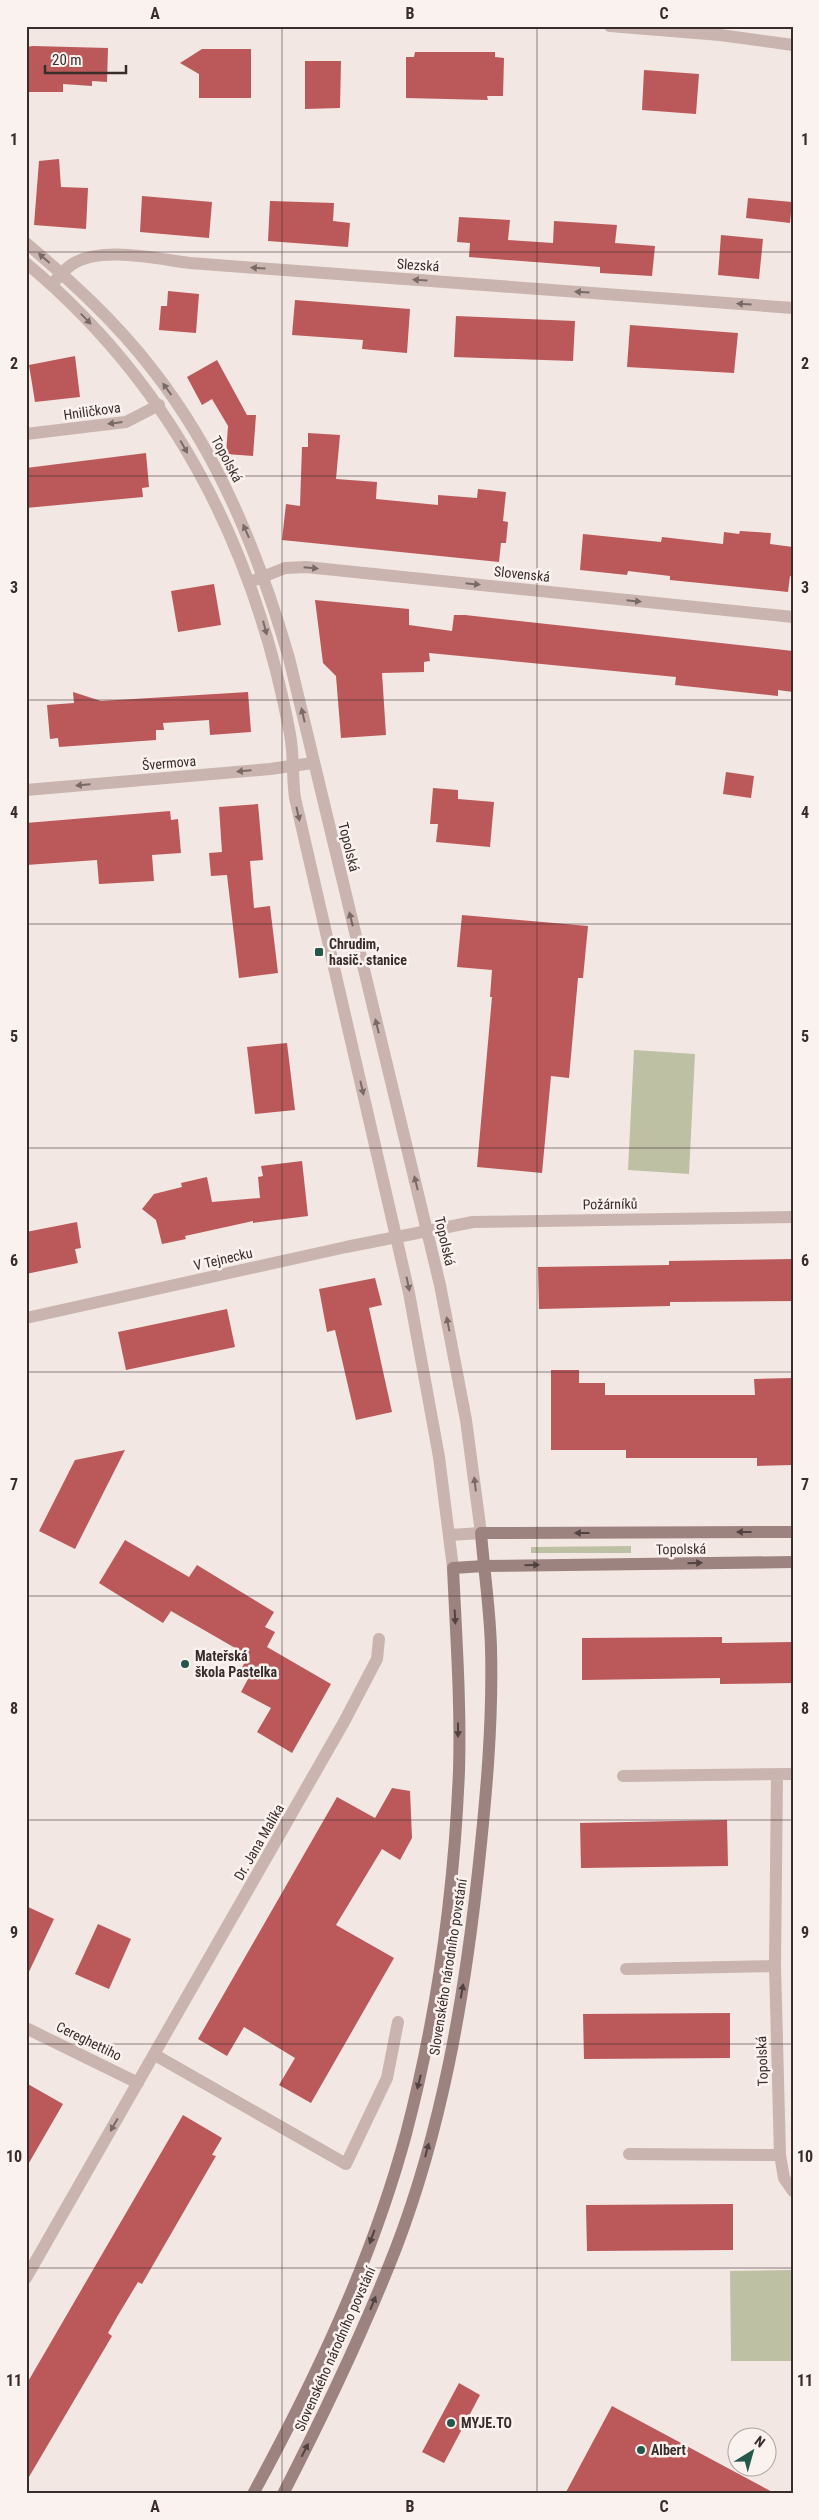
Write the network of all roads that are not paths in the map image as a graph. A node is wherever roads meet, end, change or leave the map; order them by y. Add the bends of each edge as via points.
1 (610, 26) edge
2 (793, 45) edge
3 (26, 243) edge
4 (26, 263) edge
5 (61, 274) junction
6 (52, 284) junction
7 (793, 308) edge
8 (159, 405) junction
9 (26, 434) edge
10 (264, 576) junction
11 (250, 582) junction
12 (793, 617) edge
13 (314, 763) junction
14 (293, 766) junction
15 (26, 790) edge
16 (793, 1217) edge
17 (428, 1231) junction
18 (398, 1237) junction
19 (26, 1318) edge
20 (793, 1532) edge
21 (481, 1533) junction
22 (450, 1535) junction
23 (793, 1562) edge
24 (484, 1566) junction
25 (453, 1568) junction
26 (379, 1639) dead end
27 (777, 1774) junction
28 (793, 1774) edge
29 (623, 1776) dead end
30 (774, 1966) junction
31 (626, 1970) dead end
32 (398, 2022) dead end
33 (26, 2028) edge
34 (155, 2056) junction
35 (138, 2083) junction
36 (629, 2154) dead end
37 (780, 2155) junction
38 (793, 2192) edge
39 (26, 2278) edge
40 (253, 2494) edge
41 (283, 2494) edge

1 - 2 street
5 -> 3 street, Topolská
4 - 6 street
5 - 6 street, Slezská
7 -> 5 street, Slezská via 190,263 124,255 86,258
10 -> 5 street, Topolská via 216,469 172,396 128,340
6 -> 8 street via 123,358
8 -> 9 street, Hniličkova via 126,422
8 -> 11 street via 209,492
10 - 11 street, Slovenská
10 -> 12 street, Slovenská via 285,568 306,567
13 -> 10 street, Topolská via 289,658
11 -> 14 street via 264,624 290,734
13 - 14 street, Švermova
17 -> 13 street, Topolská
14 -> 15 street, Švermova
14 -> 18 street via 294,798
16 - 17 street, Požárníků via 478,1221
17 - 18 street, V Tejnecku
21 -> 17 street, Topolská via 466,1420
18 - 19 street, V Tejnecku
18 -> 22 street via 427,1386
20 -> 21 main road, Topolská
21 - 22 street, Topolská
21 - 24 main road, Slovenského národního povstání
22 - 25 street
24 -> 23 main road, Topolská
24 - 25 main road, Topolská
41 -> 24 main road, Slovenského národního povstání via 345,2369 396,2247 423,2167 452,2051 470,1938 489,1753 491,1644
25 -> 40 main road, Slovenského národního povstání via 458,1724 454,1852 444,1940 422,2068 406,2135 352,2290
26 - 34 street, Dr. Jana Malíka via 377,1659 344,1722
27 - 28 street
27 - 29 street
27 - 30 street, Topolská
30 - 31 street
30 - 37 street, Topolská
32 - 34 street via 387,2078 346,2164
33 - 35 street, Cereghettiho
34 - 35 street, Dr. Jana Malíka
35 -> 39 street, Dr. Jana Malíka
36 - 37 street
37 - 38 street, Topolská via 784,2178

